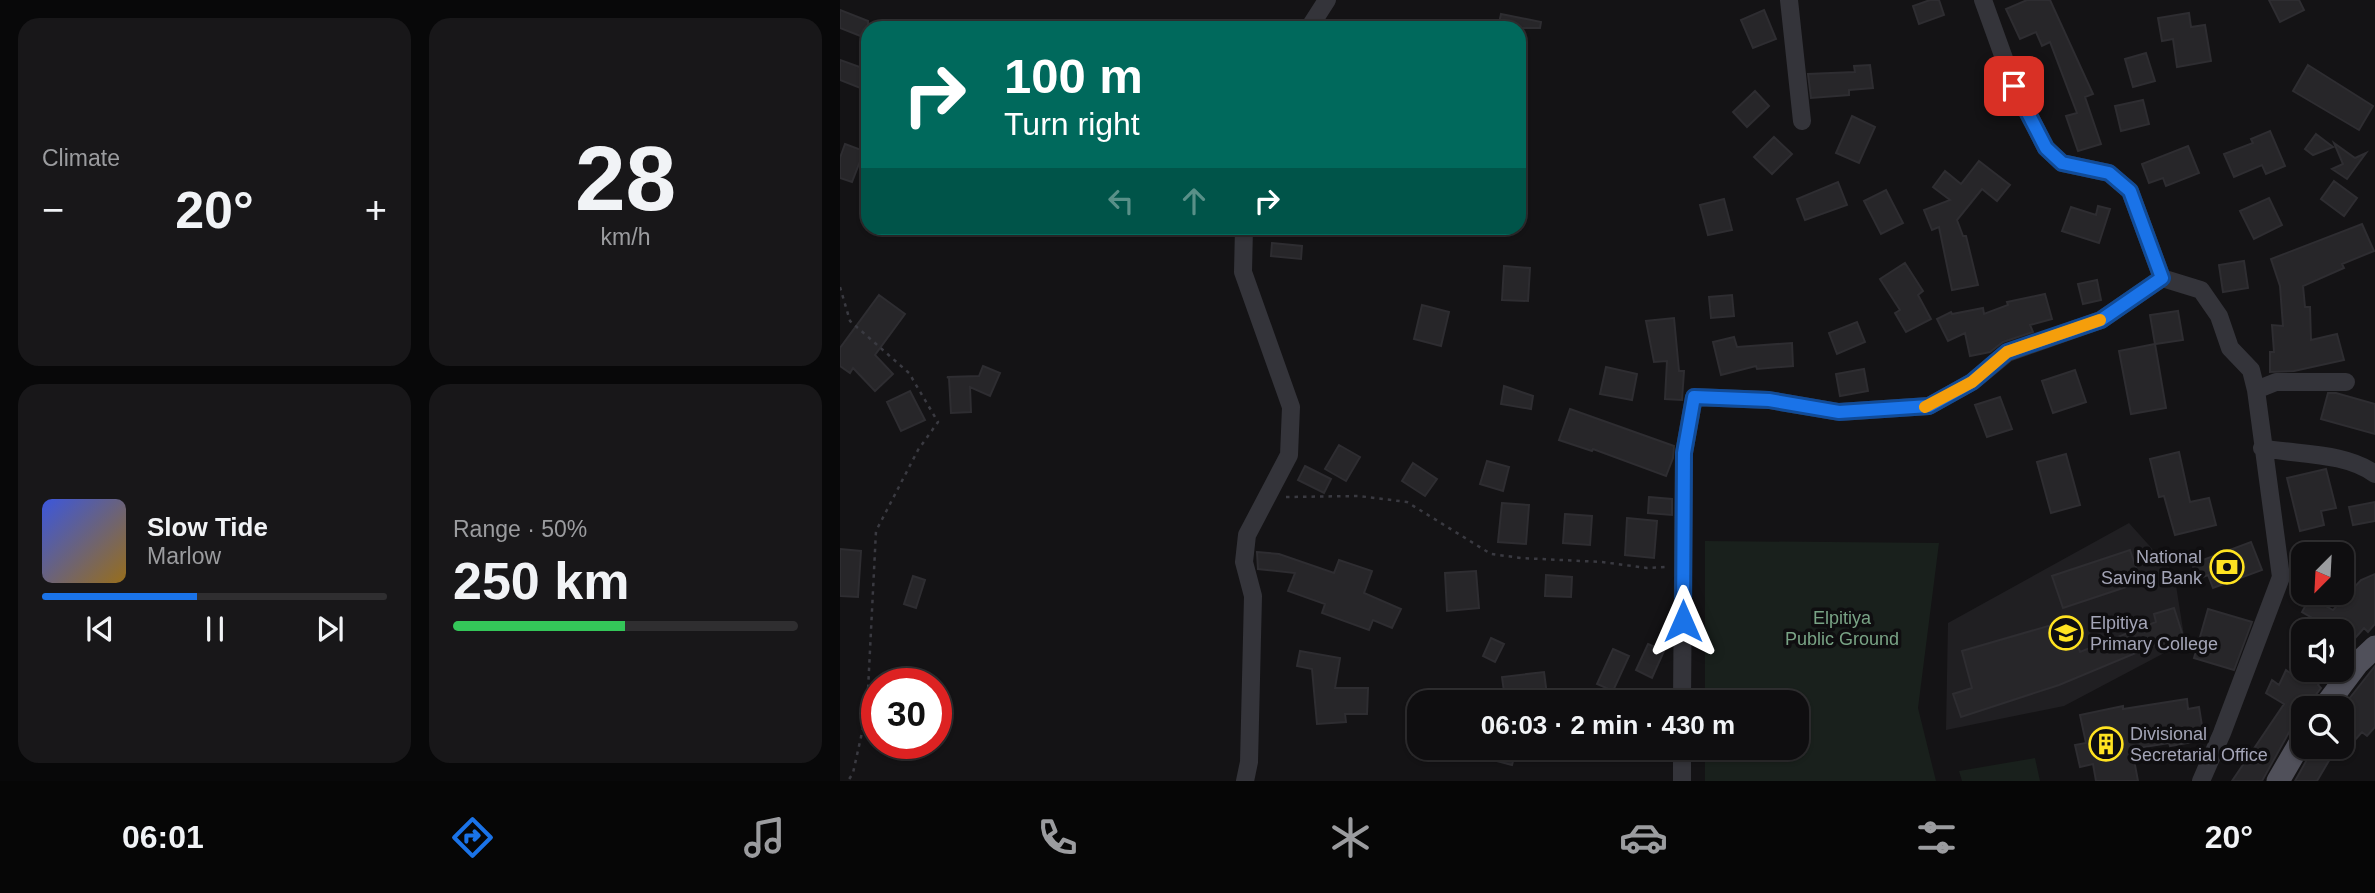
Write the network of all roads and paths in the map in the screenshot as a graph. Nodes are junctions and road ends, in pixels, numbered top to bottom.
1 (1327, 0) edge
2 (1789, 0) edge
3 (1983, 0) edge
4 (1314, 21) edge
5 (1802, 121) dead end
6 (1244, 235) edge
7 (2162, 278) junction
8 (840, 287) edge
9 (2346, 382) dead end
10 (2256, 390) junction
11 (2263, 448) junction
12 (2375, 474) edge
13 (1267, 496) junction
14 (1684, 567) junction
15 (2375, 646) edge
16 (1682, 690) edge
17 (2333, 696) edge
18 (2291, 759) edge
19 (1682, 760) edge
20 (848, 781) edge
21 (1245, 781) edge
22 (1682, 781) edge
23 (2201, 781) edge
24 (2278, 781) edge

1 - 4 street
2 - 5 street
3 - 7 street
6 - 13 street
7 - 10 street
7 - 14 street
8 - 20 path
9 - 10 street
10 - 11 street
11 - 12 street
11 - 23 street
13 - 14 path
13 - 21 street
14 - 16 street
15 - 17 main road
18 - 24 main road
19 - 22 street

